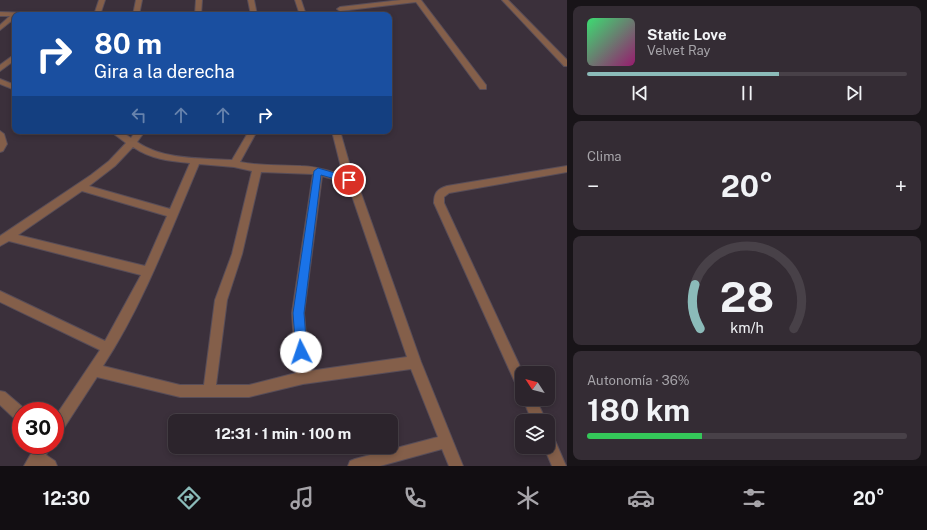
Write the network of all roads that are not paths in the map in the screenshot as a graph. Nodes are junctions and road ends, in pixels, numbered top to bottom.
1 (102, 0) edge
2 (139, 0) edge
3 (199, 0) edge
4 (251, 0) edge
5 (298, 0) edge
6 (417, 0) edge
7 (505, 0) edge
8 (340, 8) dead end
9 (98, 12) edge
10 (137, 12) edge
11 (198, 12) edge
12 (253, 12) edge
13 (302, 12) edge
14 (0, 14) edge
15 (12, 15) edge
16 (12, 18) edge
17 (0, 28) edge
18 (12, 59) edge
19 (567, 64) edge
20 (0, 69) edge
21 (0, 81) edge
22 (12, 87) edge
23 (483, 87) dead end
24 (0, 134) edge
25 (118, 134) edge
26 (139, 134) edge
27 (251, 134) edge
28 (337, 134) edge
29 (132, 144) junction
30 (0, 148) edge
31 (196, 160) junction
32 (234, 164) junction
33 (257, 169) junction
34 (567, 169) edge
35 (318, 171) junction
36 (349, 180) junction
37 (80, 187) junction
38 (174, 214) junction
39 (4, 239) edge
40 (148, 272) junction
41 (0, 296) edge
42 (108, 348) junction
43 (415, 362) junction
44 (95, 370) junction
45 (515, 370) edge
46 (303, 378) junction
47 (209, 391) junction
48 (0, 397) edge
49 (12, 407) edge
50 (64, 416) edge
51 (446, 441) junction
52 (554, 454) edge
53 (34, 462) edge
54 (50, 466) edge
55 (355, 466) edge
56 (456, 466) edge
57 (559, 466) edge

1 - 9 street
2 - 10 street
3 - 11 street
4 - 12 street
5 - 13 street
6 - 8 street
6 - 23 street
7 - 19 street
14 - 15 street
16 - 17 street
18 - 20 street
21 - 22 street
24 - 30 street
25 - 29 street
26 - 29 street
27 - 32 street
28 - 36 street
29 - 31 street
29 - 37 street
31 - 32 street
31 - 38 street
32 - 33 street
33 - 35 street
33 - 47 street
34 - 45 street
35 - 36 street
35 - 46 street
36 - 43 street
37 - 38 street
37 - 39 street
38 - 40 street
39 - 40 street
40 - 42 street
41 - 42 street
42 - 44 street
43 - 46 street
43 - 51 street
44 - 47 street
44 - 50 street
46 - 47 street
48 - 49 street
51 - 55 street
51 - 56 street
52 - 57 street
53 - 54 street

